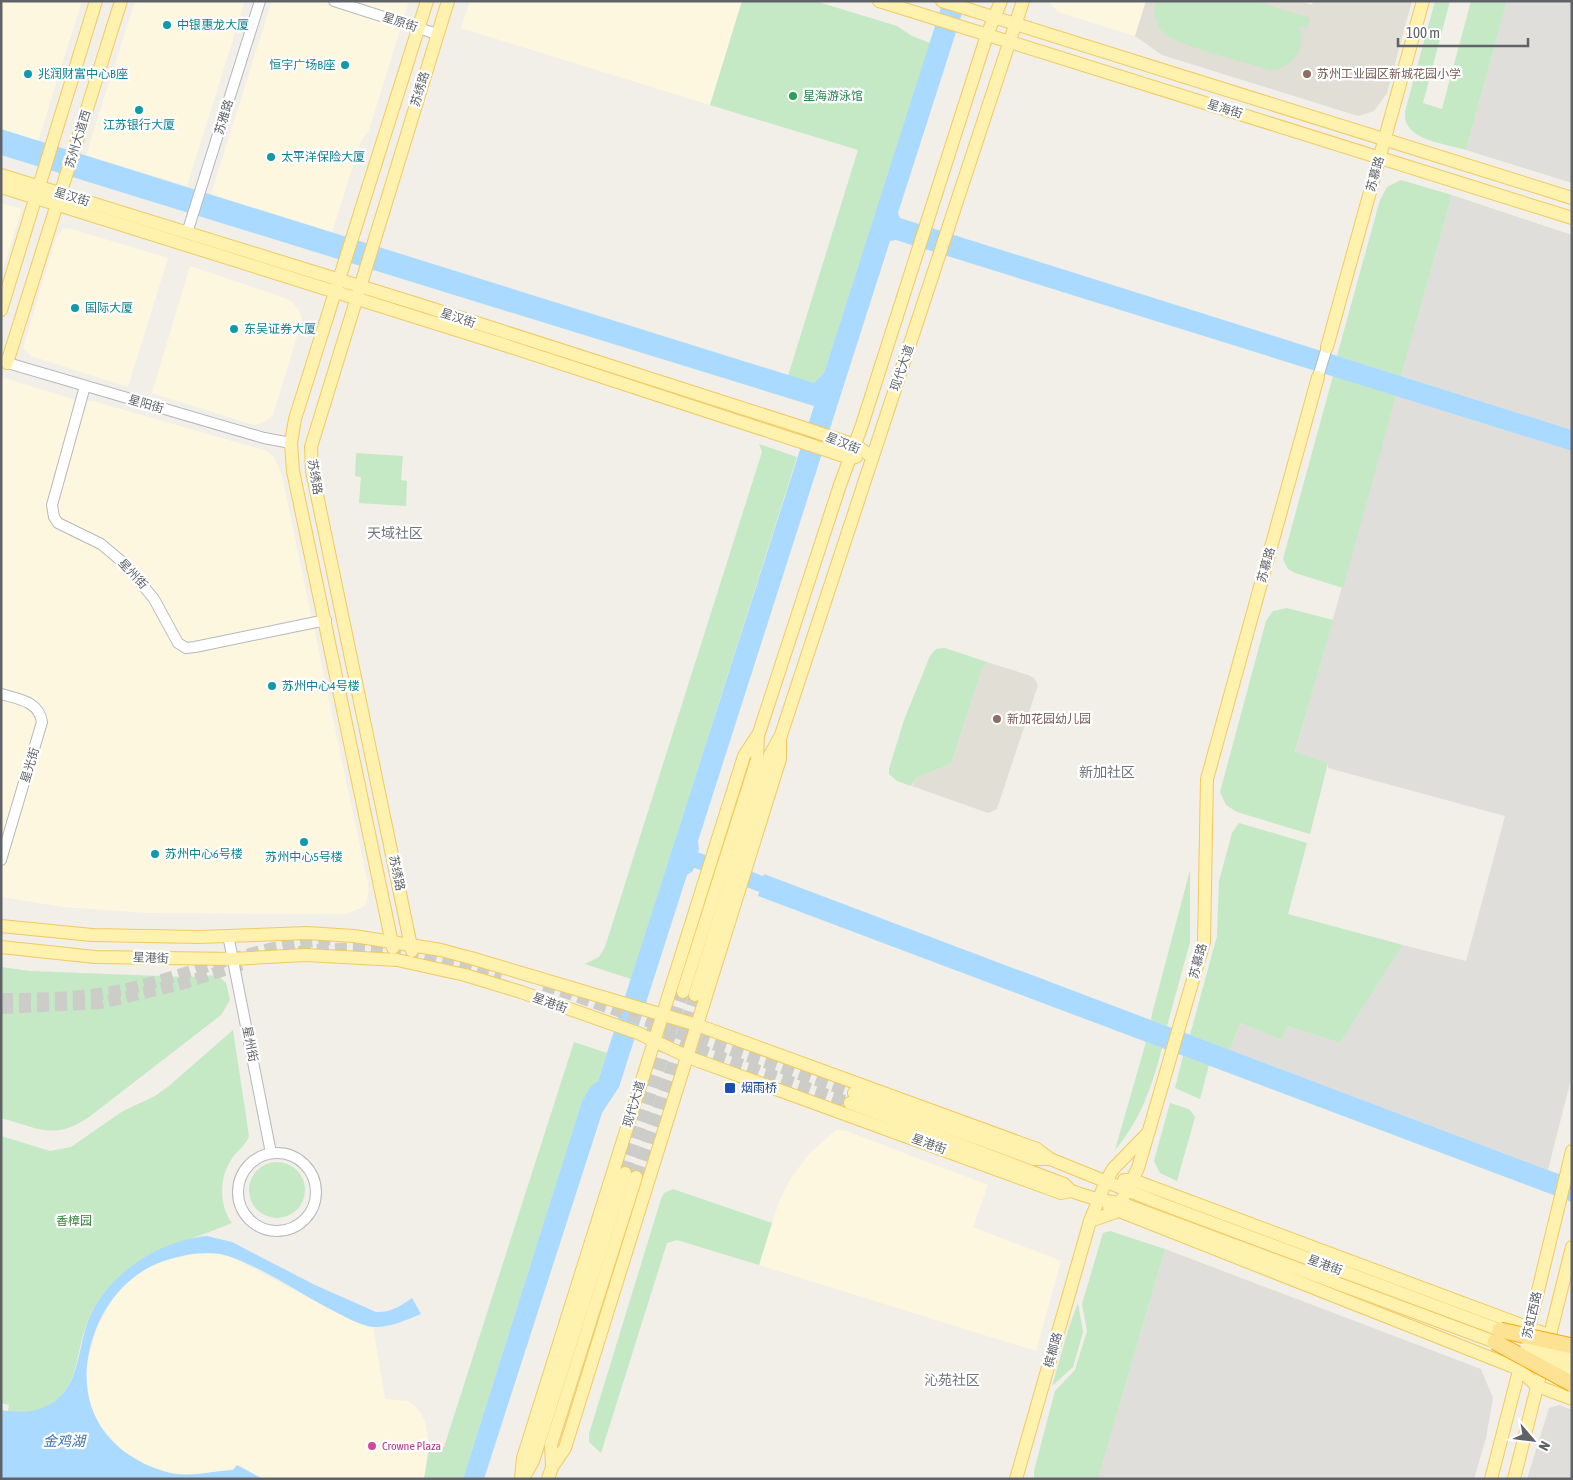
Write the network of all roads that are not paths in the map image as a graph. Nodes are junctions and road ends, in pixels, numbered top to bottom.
1 (96, 1) edge
2 (121, 1) edge
3 (260, 1) edge
4 (334, 1) edge
5 (427, 1) edge
6 (448, 1) edge
7 (879, 1) edge
8 (942, 1) edge
9 (1001, 1) edge
10 (1023, 1) edge
11 (1423, 1) edge
12 (996, 18) junction
13 (1015, 24) junction
14 (418, 28) junction
15 (437, 34) junction
16 (987, 35) junction
17 (1010, 42) junction
18 (1384, 139) junction
19 (1379, 158) junction
20 (1, 175) edge
21 (1, 187) edge
22 (38, 187) junction
23 (61, 193) junction
24 (1572, 198) edge
25 (1572, 218) edge
26 (187, 233) junction
27 (338, 286) junction
28 (359, 287) junction
29 (1, 310) edge
30 (1326, 347) joint
31 (4, 362) edge
32 (1318, 377) joint
33 (86, 386) junction
34 (290, 444) junction
35 (855, 445) junction
36 (871, 456) junction
37 (850, 458) junction
38 (326, 620) junction
39 (1, 694) edge
40 (758, 733) junction
41 (780, 735) junction
42 (1, 860) edge
43 (1, 926) edge
44 (228, 935) junction
45 (392, 941) junction
46 (412, 944) junction
47 (1, 948) edge
48 (233, 959) junction
49 (397, 960) junction
50 (413, 963) junction
51 (662, 1014) junction
52 (697, 1025) junction
53 (653, 1040) junction
54 (688, 1057) junction
55 (1148, 1133) junction
56 (1572, 1151) edge
57 (271, 1153) junction
58 (1050, 1160) junction
59 (1106, 1181) junction
60 (1130, 1185) junction
61 (1071, 1191) junction
62 (1099, 1200) junction
63 (1119, 1207) junction
64 (1090, 1221) junction
65 (1572, 1247) edge
66 (1528, 1328) junction
67 (1498, 1336) junction
68 (1551, 1336) junction
69 (1572, 1346) edge
70 (1572, 1359) edge
71 (1519, 1369) junction
72 (1572, 1369) edge
73 (1572, 1384) edge
74 (1537, 1386) junction
75 (1572, 1399) edge
76 (550, 1473) edge
77 (522, 1479) edge
78 (1016, 1479) edge
79 (1491, 1479) edge
80 (1514, 1479) edge

1 - 22 main road, 苏州大道西
2 - 23 main road, 苏州大道西
3 - 26 street, 苏雅路
4 - 14 street, 星原街
5 - 14 main road, 苏绣路
6 - 15 main road, 苏绣路
7 - 16 main road, 星海街
8 - 12 main road, 星海街
9 - 12 main road, 现代大道
10 - 13 main road, 现代大道
11 - 18 main road, 苏慕路
12 - 13 main road, 星海街
12 - 16 main road, 现代大道
13 - 17 main road, 现代大道
13 - 18 main road, 星海街
14 - 15 street, 星原街
14 - 27 main road, 苏绣路
15 - 28 main road, 苏绣路
16 - 17 main road, 星海街
16 - 35 main road, 现代大道
17 - 19 main road, 星海街
17 - 36 main road, 现代大道
18 - 19 main road, 苏慕路
18 - 24 main road, 星海街
19 - 25 main road, 星海街
19 - 30 main road, 苏慕路
20 - 22 main road, 星汉街
21 - 22 main road, 星汉街
22 - 23 main road, 星汉街
22 - 29 main road, 苏州大道西
23 - 26 main road, 星汉街
23 - 27 main road, 星汉街
23 - 31 main road, 苏州大道西
26 - 27 main road, 星汉街
27 - 28 main road, 星汉街
27 - 34 main road, 苏绣路
28 - 35 main road, 星汉街
28 - 37 main road, 星汉街
28 - 46 main road, 苏绣路
30 - 32 street, 苏慕路
31 - 33 street, 星阳街
32 - 55 main road, 苏慕路
33 - 34 street, 星阳街
33 - 38 street, 星州街
34 - 38 main road, 苏绣路
35 - 36 main road, 星汉街
35 - 37 main road, 现代大道
36 - 37 main road, 星汉街
36 - 41 main road, 现代大道
37 - 40 main road, 现代大道
38 - 45 main road, 苏绣路
39 - 42 street, 星光街
40 - 41 main road, 现代大道
40 - 51 main road, 现代大道
41 - 52 main road, 现代大道
43 - 44 main road, 星港街
44 - 45 main road, 星港街
44 - 48 street, 星州街
45 - 46 main road, 星港街
45 - 49 main road, 苏绣路
46 - 50 main road, 苏绣路
46 - 51 main road, 星港街
47 - 48 main road, 星港街
48 - 49 main road, 星港街
48 - 57 street, 星州街
49 - 50 main road, 星港街
50 - 53 main road, 星港街
51 - 52 main road, 星港街
51 - 53 main road, 现代大道
52 - 54 main road, 现代大道
52 - 58 main road, 星港街
53 - 54 main road, 星港街
53 - 77 main road, 现代大道
54 - 61 main road, 星港街
54 - 76 main road, 现代大道
55 - 59 main road, 苏慕路
55 - 60 main road, 苏慕路
56 - 66 main road, 苏虹西路
57 - 57 street
58 - 59 main road, 星港街
58 - 61 main road, 星港街
59 - 60 main road
59 - 62 main road, 苏慕路
60 - 63 main road, 苏慕路
60 - 66 main road
60 - 67 main road, 星港街
61 - 62 main road, 星港街
62 - 63 main road, 星港街
62 - 64 main road, 苏慕路
63 - 64 main road
63 - 67 main road, 星港街
63 - 71 main road
64 - 78 main road, 槟榔路
65 - 68 main road, 苏虹西路
66 - 68 main road
66 - 71 main road, 苏虹西路
67 - 69 highway, bridge
67 - 70 main road, 星港街, bridge
67 - 72 main road, 星港街, bridge
67 - 73 highway, bridge
68 - 74 main road, 苏虹西路
71 - 74 main road
71 - 79 main road, 苏虹西路
74 - 75 main road
74 - 80 main road, 苏虹西路
76 - 77 main road, 现代大道

